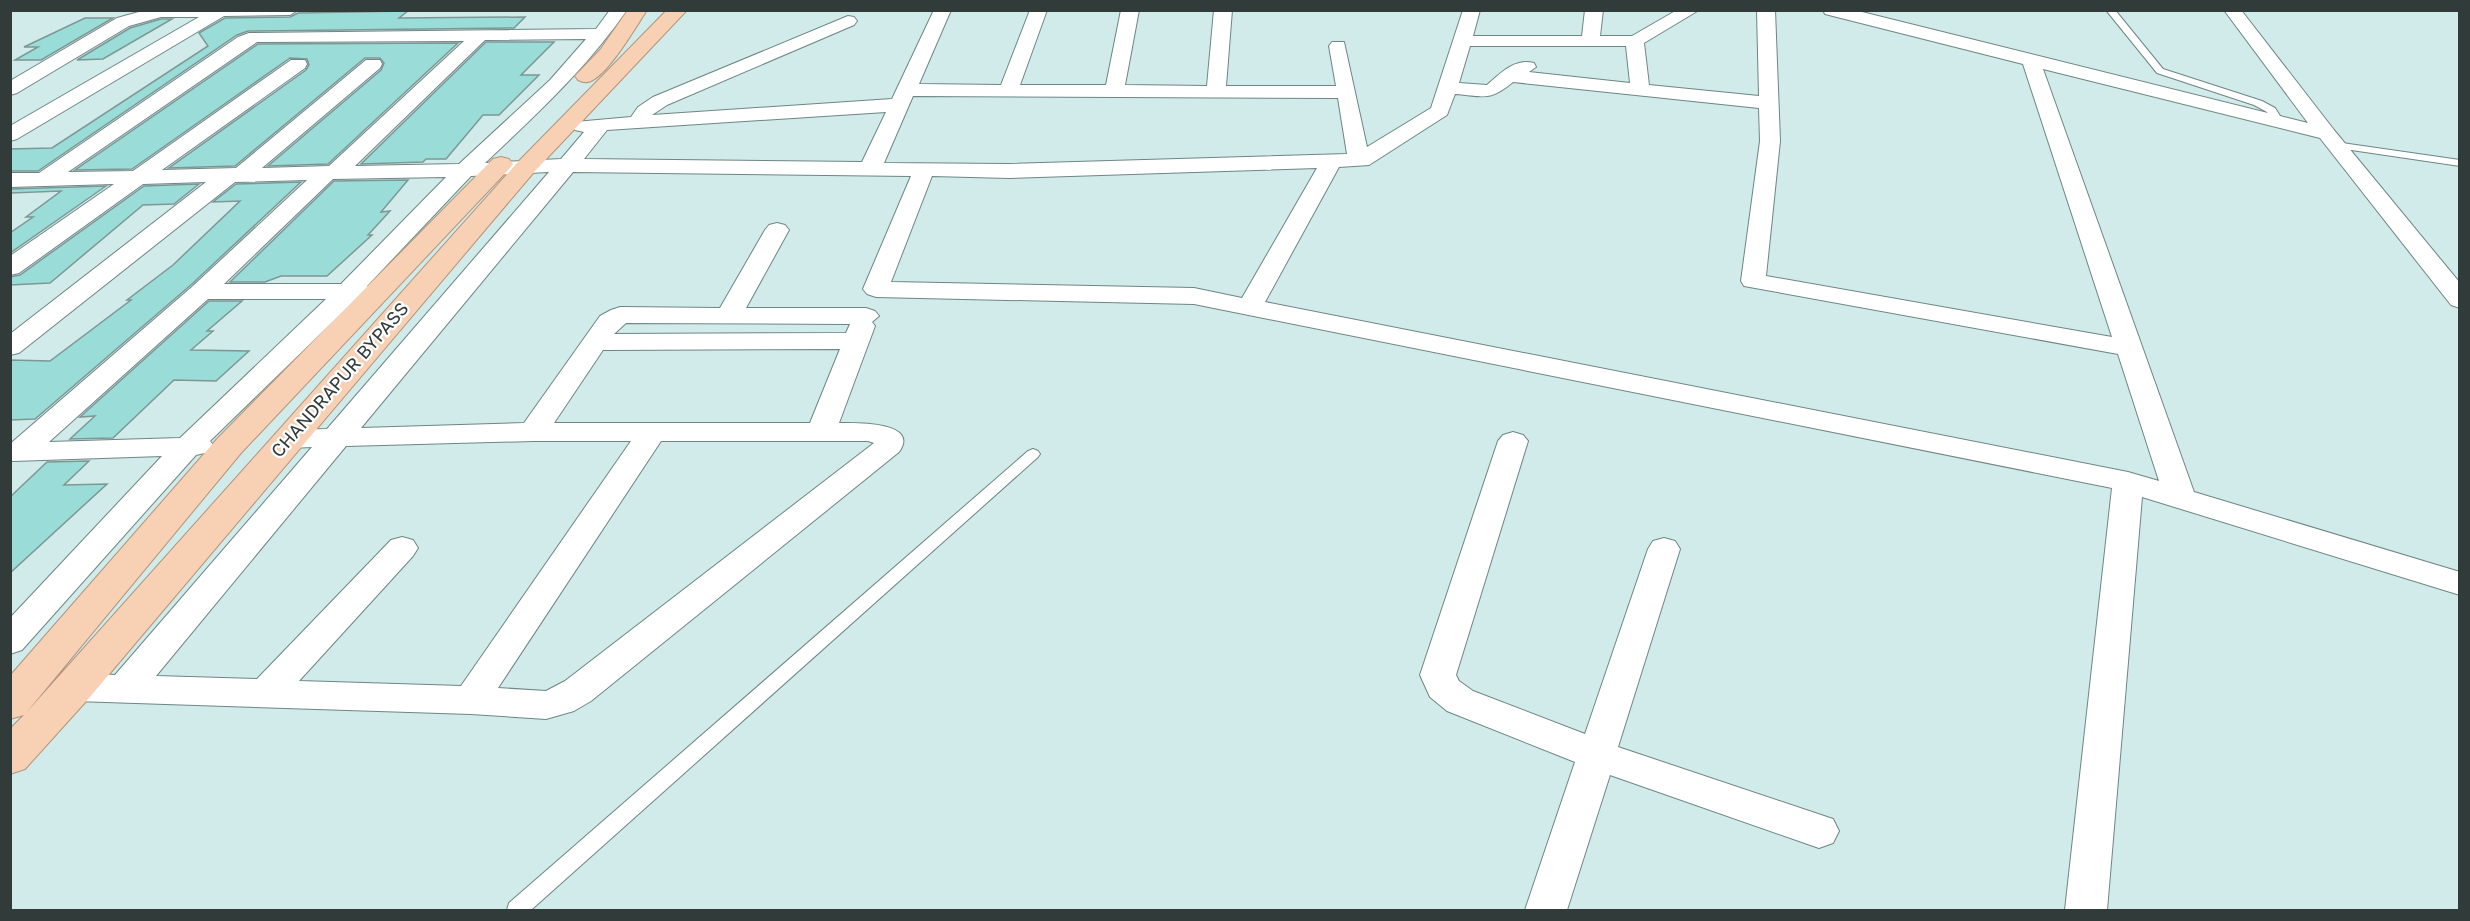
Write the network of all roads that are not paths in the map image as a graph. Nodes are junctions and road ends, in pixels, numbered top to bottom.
1 (290, 10) edge
2 (619, 10) edge
3 (638, 10) edge
4 (678, 10) edge
5 (943, 10) edge
6 (1039, 10) edge
7 (1130, 10) edge
8 (1223, 10) edge
9 (1472, 10) edge
10 (1594, 10) edge
11 (1691, 10) edge
12 (1766, 10) edge
13 (1831, 10) edge
14 (2110, 10) edge
15 (2232, 10) edge
16 (221, 11) edge
17 (848, 21) dead end
18 (480, 35) junction
19 (1591, 40) junction
20 (1462, 41) junction
21 (1635, 41) junction
22 (604, 44) junction
23 (1338, 46) dead end
24 (1554, 59) dead end
25 (2031, 60) junction
26 (298, 64) dead end
27 (373, 64) dead end
28 (1508, 76) junction
29 (1448, 88) junction
30 (10, 89) edge
31 (1008, 91) junction
32 (1114, 91) junction
33 (1216, 91) junction
34 (1640, 91) junction
35 (1346, 92) junction
36 (903, 98) junction
37 (1769, 103) junction
38 (638, 122) junction
39 (2279, 122) junction
40 (602, 124) junction
41 (565, 127) junction
42 (10, 135) edge
43 (2331, 139) junction
44 (1359, 160) junction
45 (1332, 161) junction
46 (2460, 163) edge
47 (569, 165) junction
48 (511, 168) junction
49 (870, 169) junction
50 (465, 170) junction
51 (924, 170) junction
52 (237, 173) junction
53 (331, 173) junction
54 (137, 176) junction
55 (40, 179) junction
56 (10, 180) edge
57 (10, 196) edge
58 (777, 230) dead end
59 (10, 268) edge
60 (876, 289) junction
61 (202, 291) junction
62 (362, 292) junction
63 (2460, 300) edge
64 (1250, 307) junction
65 (729, 315) junction
66 (861, 329) junction
67 (595, 342) junction
68 (10, 347) edge
69 (2129, 348) junction
70 (533, 432) junction
71 (652, 432) junction
72 (821, 432) junction
73 (339, 437) junction
74 (289, 439) junction
75 (1513, 441) dead end
76 (229, 446) junction
77 (187, 447) junction
78 (15, 452) edge
79 (1033, 454) dead end
80 (2128, 482) junction
81 (2180, 497) junction
82 (402, 548) dead end
83 (1664, 549) dead end
84 (2460, 584) edge
85 (10, 641) edge
86 (75, 687) junction
87 (124, 689) junction
88 (266, 693) junction
89 (471, 700) junction
90 (10, 704) edge
91 (1598, 755) junction
92 (10, 757) edge
93 (1819, 831) dead end
94 (517, 910) edge
95 (1546, 910) edge
96 (2086, 910) edge

1 - 16 street
2 - 22 street
3 - 22 highway, CHANDRAPUR BYPASS
4 - 41 highway, CHANDRAPUR BYPASS
5 - 36 street
6 - 31 street
7 - 32 street
8 - 33 street
9 - 20 street
10 - 19 street
11 - 21 street
12 - 37 street
13 - 25 street
14 - 39 lane
15 - 43 street
16 - 30 street
16 - 42 street
17 - 38 street
18 - 22 street
18 - 53 street
18 - 55 street
19 - 20 street
19 - 21 street
20 - 29 street
21 - 34 street
22 - 48 highway, CHANDRAPUR BYPASS
22 - 50 street
23 - 35 street
24 - 28 street
25 - 39 street
25 - 69 street
26 - 54 street
27 - 52 street
28 - 29 street
28 - 34 street
29 - 44 street
31 - 32 street
31 - 36 street
32 - 33 street
33 - 35 street
34 - 37 street
35 - 44 street
36 - 38 street
36 - 49 street
37 - 69 street
38 - 40 street
39 - 43 street
40 - 41 street
40 - 47 street
41 - 48 highway, CHANDRAPUR BYPASS
43 - 46 lane
43 - 63 street
44 - 45 street
45 - 51 street
45 - 64 street
47 - 48 street
47 - 49 street
47 - 73 street
48 - 50 street
48 - 62 highway, CHANDRAPUR BYPASS
48 - 74 highway, CHANDRAPUR BYPASS
49 - 51 street
50 - 53 street
50 - 62 street
51 - 60 street
52 - 53 street
52 - 54 street
52 - 68 street
53 - 61 street
54 - 55 street
54 - 59 street
55 - 56 street
55 - 57 street
58 - 65 street
60 - 64 street
60 - 66 street
61 - 62 street
61 - 78 street
62 - 76 highway, CHANDRAPUR BYPASS
62 - 77 street
64 - 80 street
65 - 66 street
65 - 67 street
66 - 67 street
66 - 72 street
67 - 70 street
69 - 81 street
70 - 71 street
70 - 73 street
71 - 72 street
71 - 89 street
72 - 89 street
73 - 74 street
73 - 87 street
74 - 86 highway, CHANDRAPUR BYPASS
75 - 91 street
76 - 77 street
76 - 90 highway, CHANDRAPUR BYPASS
77 - 78 street
77 - 85 street
79 - 94 lane
80 - 81 street
80 - 96 street
81 - 84 street
82 - 88 street
83 - 91 street
86 - 87 street
86 - 92 highway, CHANDRAPUR BYPASS
87 - 88 street
88 - 89 street
91 - 93 street
91 - 95 street

